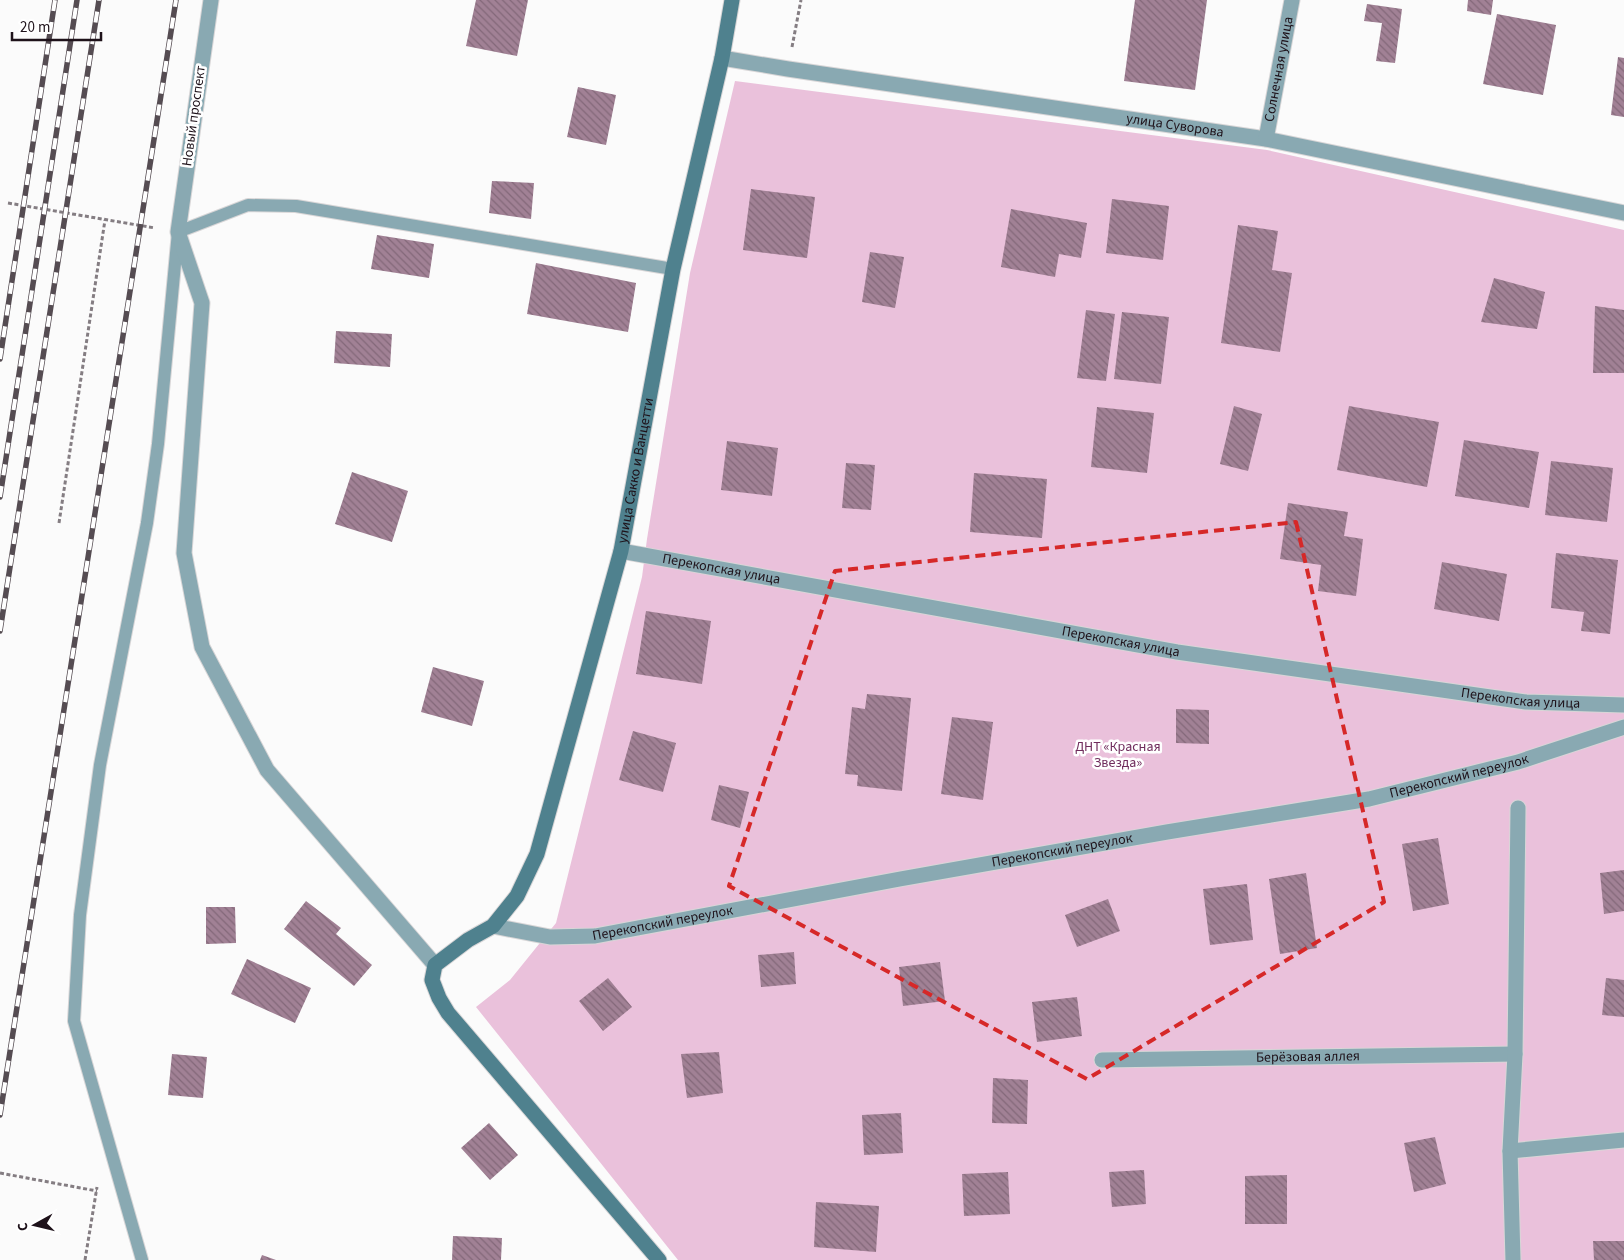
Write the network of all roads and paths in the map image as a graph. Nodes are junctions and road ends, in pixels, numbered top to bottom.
1 (211, 0) edge
2 (732, 0) edge
3 (801, 0) edge
4 (1292, 0) edge
5 (722, 58) junction
6 (788, 69) junction
7 (1266, 139) junction
8 (8, 203) dead end
9 (1624, 212) edge
10 (105, 220) junction
11 (178, 232) junction
12 (673, 269) junction
13 (59, 523) dead end
14 (621, 551) junction
15 (1624, 705) edge
16 (1624, 727) edge
17 (1518, 808) dead end
18 (492, 926) junction
19 (435, 965) junction
20 (1516, 1054) junction
21 (1102, 1060) dead end
22 (1624, 1140) edge
23 (1510, 1152) junction
24 (0, 1173) edge
25 (85, 1260) edge
26 (142, 1260) edge
27 (659, 1260) edge
28 (1513, 1260) edge

1 - 11 street, Новый проспект
2 - 5 main road, улица Сакко и Ванцетти
3 - 6 path
4 - 7 street, Солнечная улица
5 - 6 street, улица Суворова
5 - 12 main road, улица Сакко и Ванцетти
6 - 7 street, улица Суворова
7 - 9 street, улица Суворова
8 - 10 path
10 - 11 path
10 - 13 path
11 - 12 lane
11 - 19 street
11 - 26 lane
12 - 14 main road, улица Сакко и Ванцетти
14 - 15 street, Перекопская улица
14 - 18 main road, улица Сакко и Ванцетти
16 - 18 street, Перекопский переулок
17 - 20 street
18 - 19 main road, улица Сакко и Ванцетти
19 - 27 main road
20 - 21 street, Берёзовая аллея
20 - 23 street
22 - 23 street
23 - 28 street
24 - 25 path

